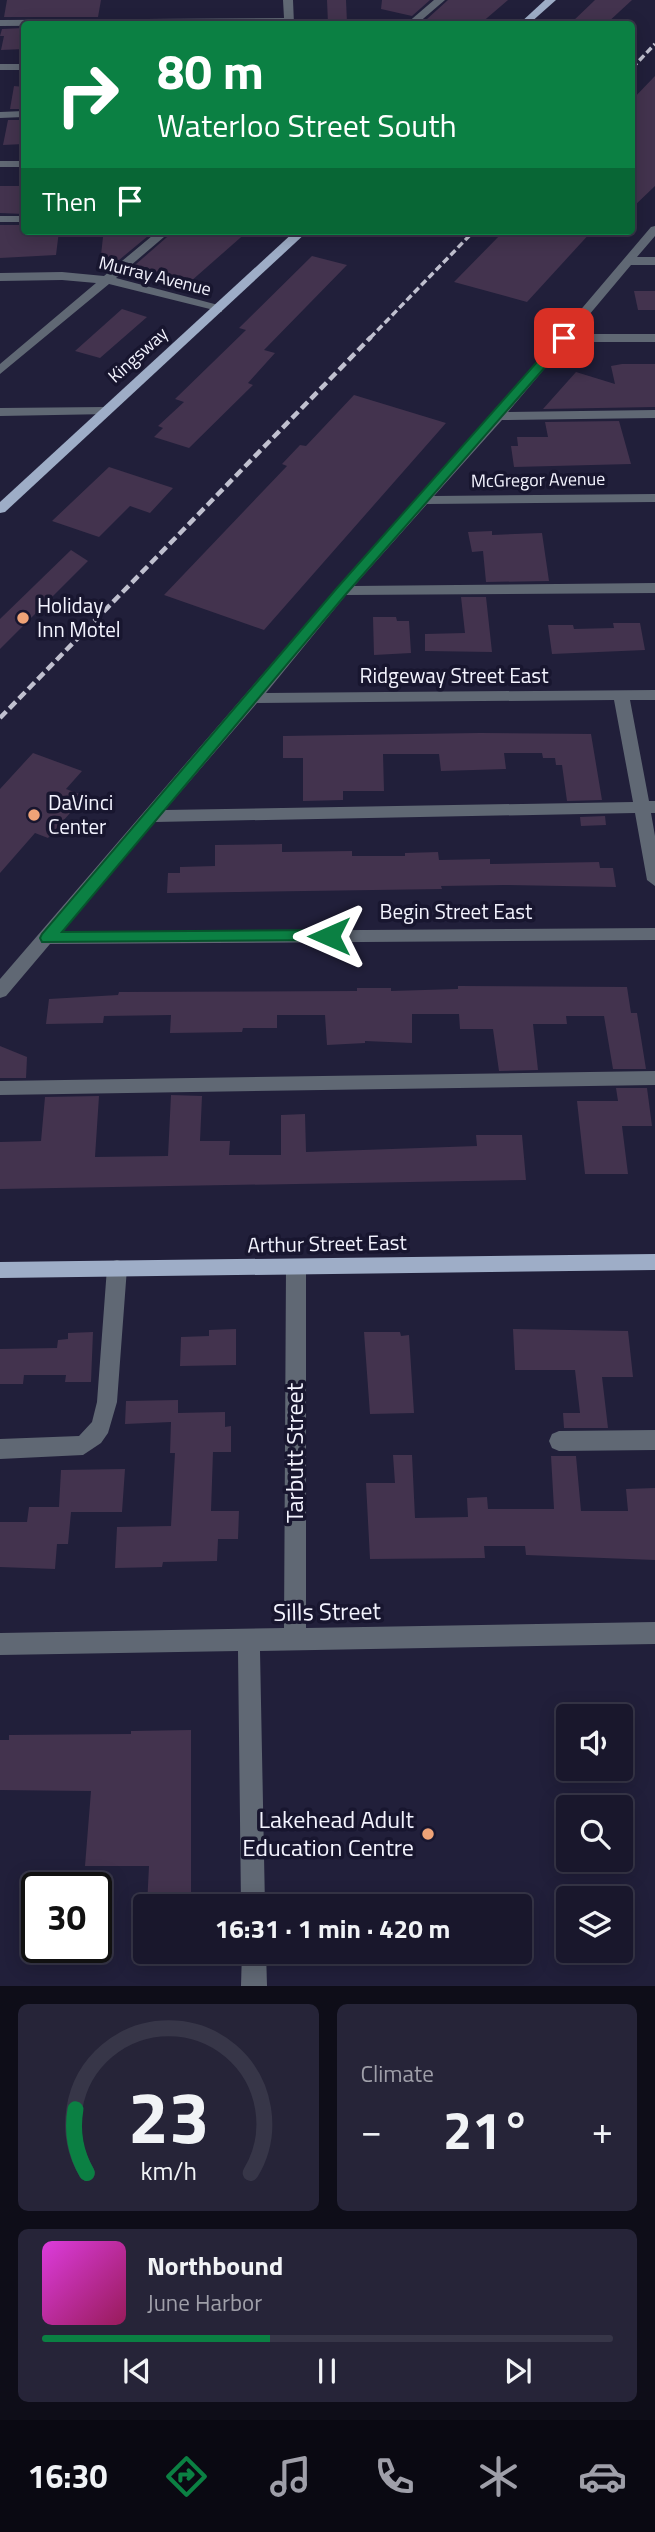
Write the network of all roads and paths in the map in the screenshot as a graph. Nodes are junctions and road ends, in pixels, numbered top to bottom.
1 (288, 0) edge
2 (440, 0) edge
3 (551, 0) edge
4 (289, 21) edge
5 (415, 21) edge
6 (527, 21) edge
7 (0, 23) edge
8 (21, 23) edge
9 (0, 67) edge
10 (21, 67) edge
11 (21, 114) edge
12 (0, 115) edge
13 (0, 164) edge
14 (21, 164) edge
15 (0, 219) edge
16 (21, 219) edge
17 (655, 229) edge
18 (160, 235) edge
19 (298, 235) edge
20 (628, 261) junction
21 (655, 261) edge
22 (0, 277) edge
23 (108, 280) junction
24 (218, 309) junction
25 (564, 338) junction
26 (655, 338) edge
27 (0, 370) edge
28 (105, 411) junction
29 (0, 412) edge
30 (655, 414) edge
31 (498, 416) junction
32 (655, 498) edge
33 (422, 500) junction
34 (0, 509) edge
35 (655, 588) edge
36 (342, 591) junction
37 (621, 695) junction
38 (655, 695) edge
39 (253, 698) junction
40 (648, 807) edge
41 (150, 816) junction
42 (655, 880) edge
43 (655, 934) edge
44 (48, 938) junction
45 (0, 991) edge
46 (655, 1078) edge
47 (0, 1088) edge
48 (655, 1262) edge
49 (296, 1267) junction
50 (117, 1268) junction
51 (0, 1270) edge
52 (655, 1440) edge
53 (559, 1441) dead end
54 (0, 1449) edge
55 (655, 1633) edge
56 (295, 1639) junction
57 (249, 1640) junction
58 (0, 1644) edge
59 (253, 1894) edge
60 (254, 1964) edge
61 (254, 1986) edge

1 - 4 street
2 - 5 street
3 - 6 main road
7 - 8 street
9 - 10 street
11 - 12 street
13 - 14 street
15 - 16 street
17 - 20 street
18 - 23 street
19 - 24 main road, Kingsway
20 - 21 street
20 - 25 street
22 - 23 street, Murray Avenue
23 - 24 street, Murray Avenue
23 - 27 street
24 - 28 main road, Kingsway
25 - 26 street
25 - 31 street
28 - 29 street
28 - 34 main road, Kingsway
30 - 31 street
31 - 33 street
32 - 33 street, McGregor Avenue
33 - 36 street
35 - 36 street
36 - 39 street
37 - 38 street, Ridgeway Street East
37 - 39 street, Ridgeway Street East
37 - 40 street
39 - 41 street
40 - 41 street
40 - 42 street
41 - 44 street
43 - 44 street, Begin Street East
44 - 45 street
46 - 47 street
48 - 49 main road, Arthur Street East
49 - 50 main road, Arthur Street East
49 - 56 street, Tarbutt Street
50 - 51 main road, Arthur Street East
50 - 54 street
52 - 53 street
55 - 56 street, Sills Street
56 - 57 street, Sills Street
57 - 58 street, Sills Street
57 - 59 street
60 - 61 street

